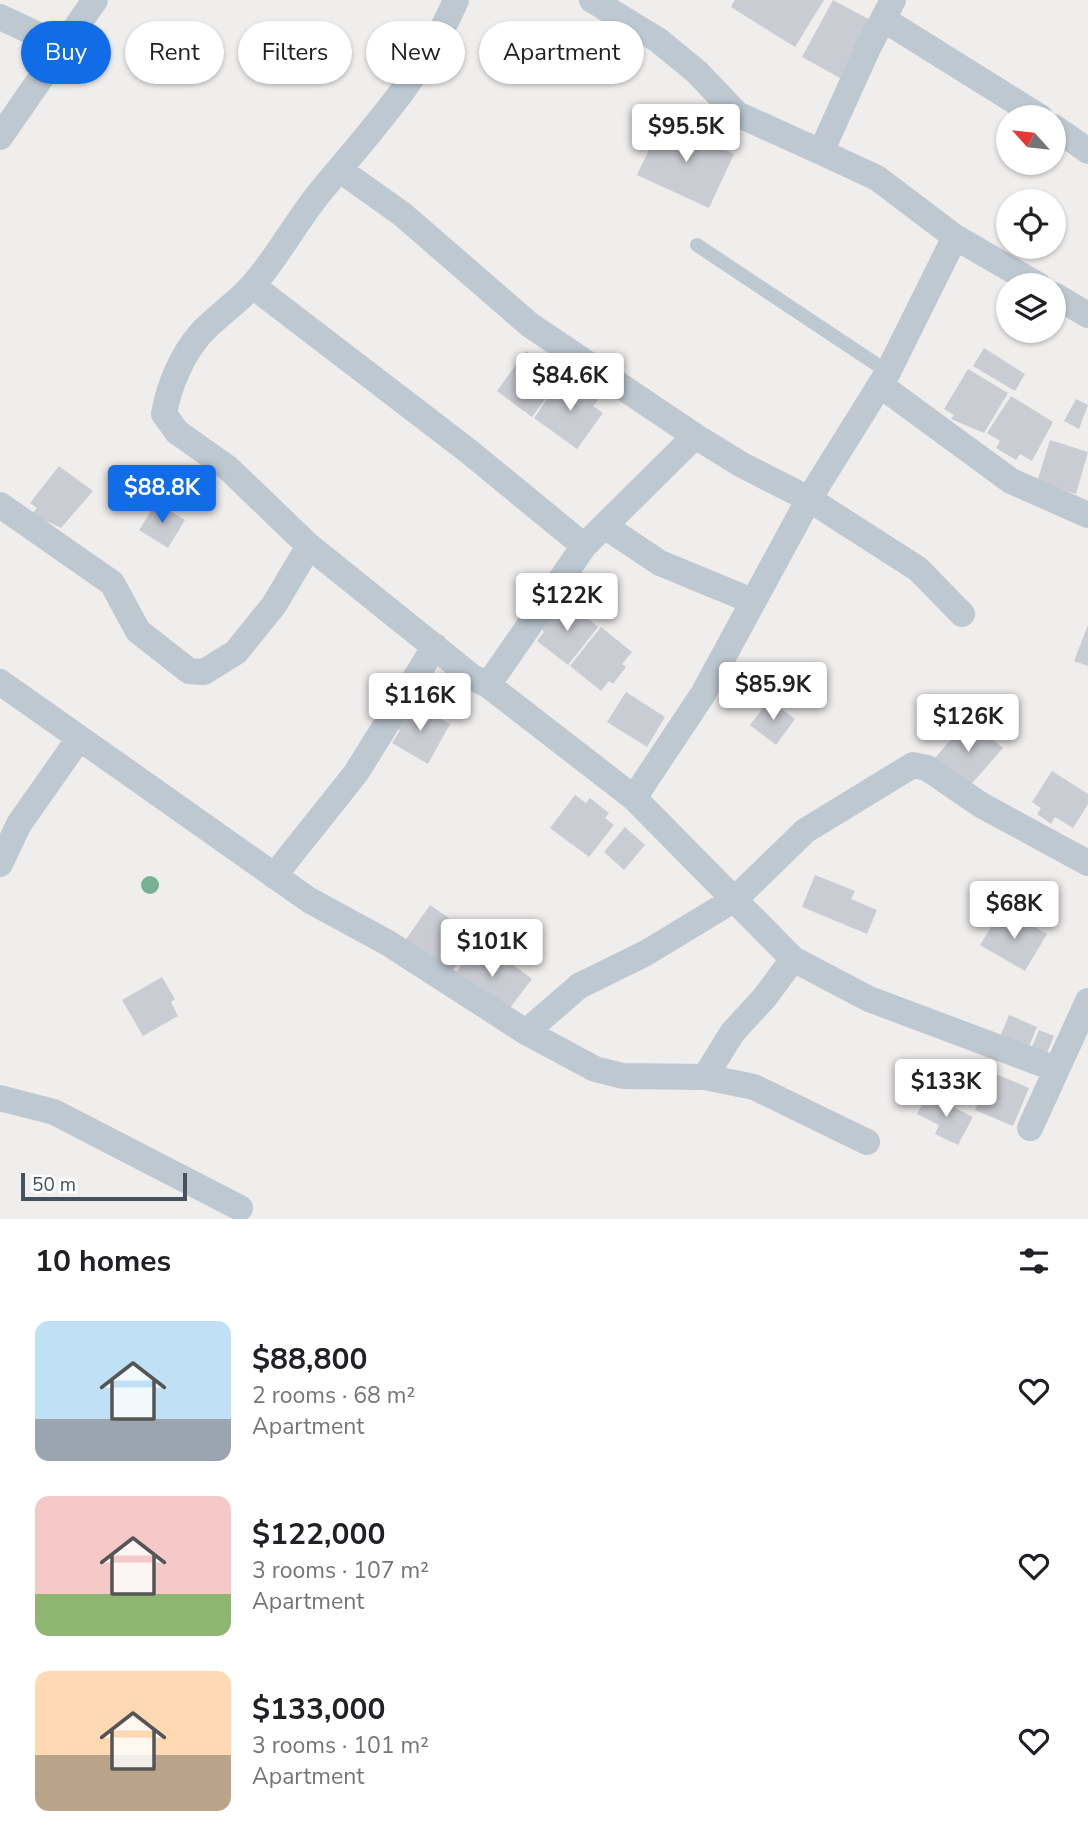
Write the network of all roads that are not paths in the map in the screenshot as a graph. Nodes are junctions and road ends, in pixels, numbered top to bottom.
1 (95, 0) edge
2 (456, 0) edge
3 (592, 0) edge
4 (888, 10) edge
5 (0, 17) edge
6 (80, 21) edge
7 (21, 27) edge
8 (37, 84) edge
9 (1023, 105) edge
10 (1066, 135) edge
11 (0, 138) edge
12 (1088, 151) edge
13 (821, 152) junction
14 (340, 170) junction
15 (955, 237) junction
16 (697, 245) dead end
17 (1017, 273) edge
18 (253, 286) junction
19 (1066, 302) edge
20 (1088, 315) edge
21 (884, 379) junction
22 (695, 436) junction
23 (809, 499) junction
24 (0, 505) edge
25 (1088, 515) edge
26 (606, 527) junction
27 (309, 546) junction
28 (584, 546) junction
29 (752, 601) junction
30 (962, 614) dead end
31 (435, 646) junction
32 (0, 681) edge
33 (488, 685) junction
34 (78, 740) junction
35 (634, 798) junction
36 (1088, 863) edge
37 (0, 864) edge
38 (274, 876) junction
39 (735, 899) junction
40 (793, 959) junction
41 (1088, 1002) edge
42 (526, 1032) junction
43 (1056, 1069) junction
44 (705, 1077) junction
45 (0, 1098) edge
46 (1030, 1128) dead end
47 (867, 1142) dead end
48 (240, 1208) dead end

1 - 6 street
2 - 14 street
3 - 13 street
4 - 9 street
4 - 13 street
5 - 7 street
8 - 11 street
10 - 12 street
13 - 15 street
14 - 18 street
14 - 22 street
15 - 17 street
15 - 21 street
16 - 21 lane
18 - 27 street
18 - 28 street
19 - 20 street
21 - 23 street
21 - 25 street
22 - 23 street
22 - 26 street
23 - 29 street
23 - 30 street
24 - 27 street
26 - 28 street
26 - 29 street
27 - 31 street
28 - 33 street
29 - 35 street
31 - 33 street
31 - 38 street
32 - 34 street
33 - 35 street
34 - 37 street
34 - 38 street
35 - 39 street
36 - 39 street
38 - 42 street
39 - 40 street
39 - 42 street
40 - 43 street
40 - 44 street
41 - 43 street
42 - 44 street
43 - 46 street
44 - 47 street
45 - 48 street

